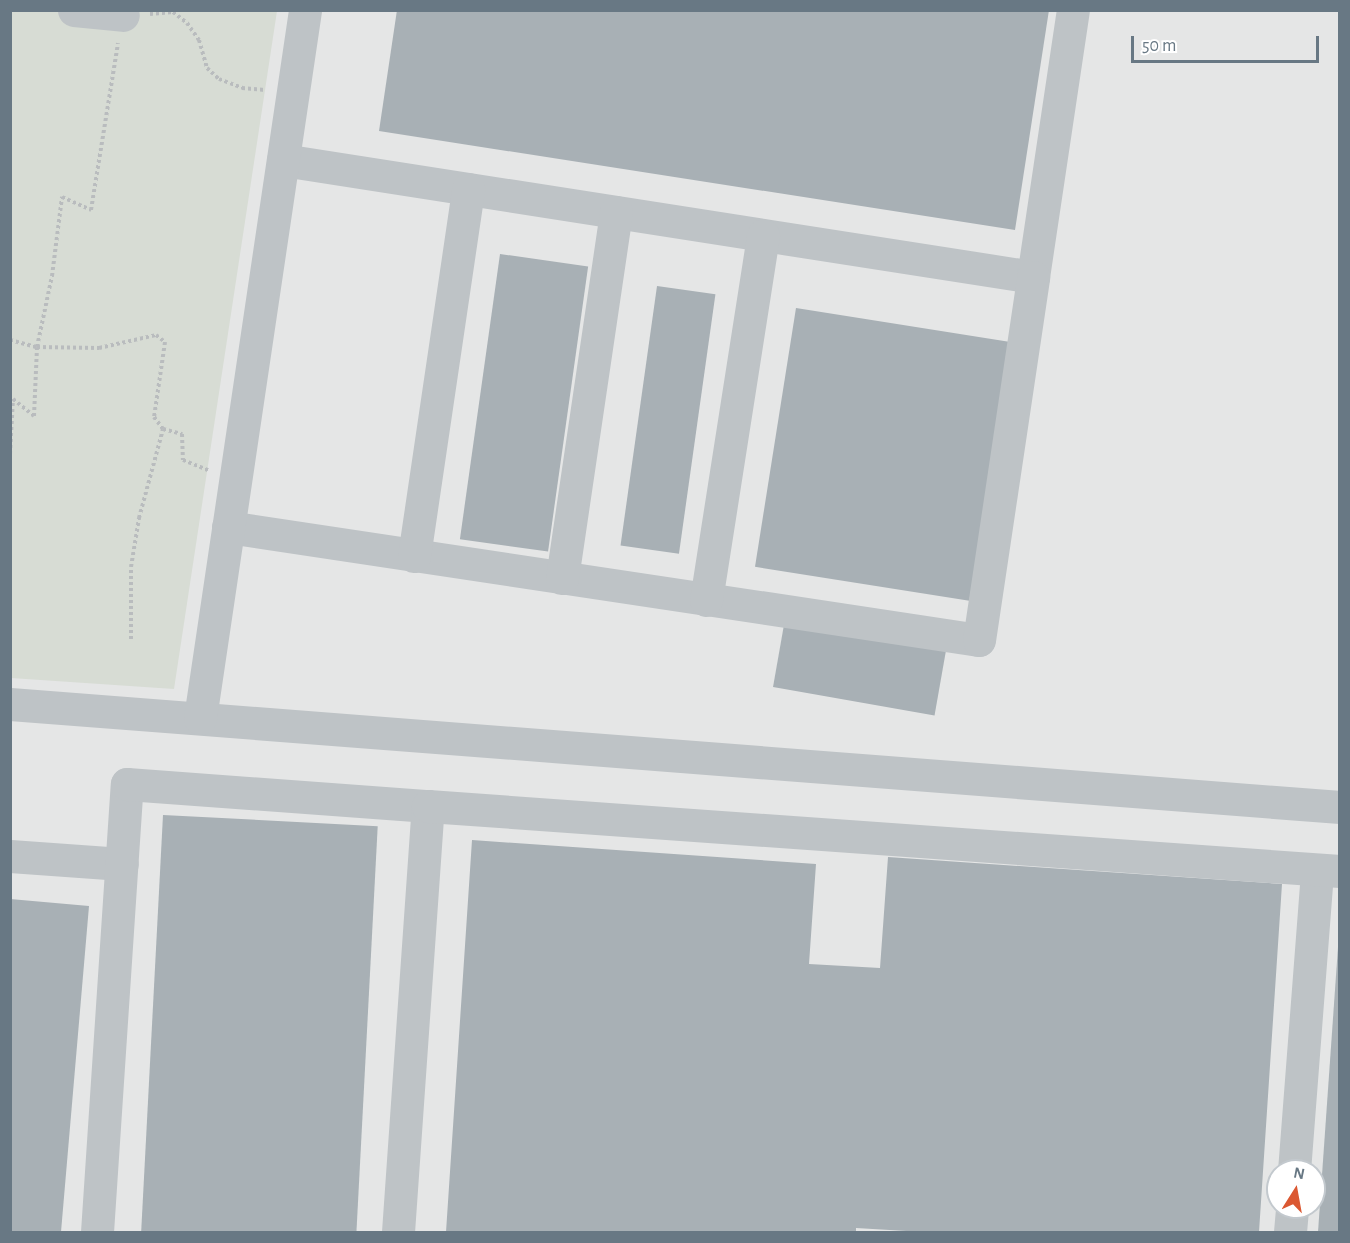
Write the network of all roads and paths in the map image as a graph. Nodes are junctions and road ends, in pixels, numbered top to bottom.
1 (74, 10) edge
2 (304, 10) edge
3 (1073, 10) edge
4 (123, 15) junction
5 (293, 88) junction
6 (283, 160) junction
7 (468, 189) junction
8 (616, 212) junction
9 (764, 235) junction
10 (1033, 277) junction
11 (10, 340) edge
12 (37, 347) junction
13 (163, 429) junction
14 (10, 454) edge
15 (236, 476) junction
16 (228, 527) junction
17 (414, 556) junction
18 (562, 578) junction
19 (706, 600) junction
20 (132, 639) dead end
21 (10, 704) edge
22 (200, 718) junction
23 (428, 806) junction
24 (1340, 807) edge
25 (10, 856) edge
26 (122, 864) junction
27 (1328, 870) edge
28 (1295, 1159) edge
29 (97, 1233) edge
30 (398, 1233) edge

1 - 4 street
2 - 5 street
3 - 10 street
4 - 5 path
4 - 12 path
5 - 6 street
6 - 7 street
6 - 15 street
7 - 8 street
7 - 17 street
8 - 9 street
8 - 18 street
9 - 10 street
9 - 19 street
10 - 19 street
11 - 12 path
12 - 13 path
12 - 14 path
13 - 15 path
13 - 20 path
15 - 16 street
16 - 17 street
16 - 22 street
17 - 18 street
18 - 19 street
21 - 22 street
22 - 24 street
23 - 26 street
23 - 27 street
23 - 30 street
25 - 26 street
26 - 29 street
27 - 28 street

